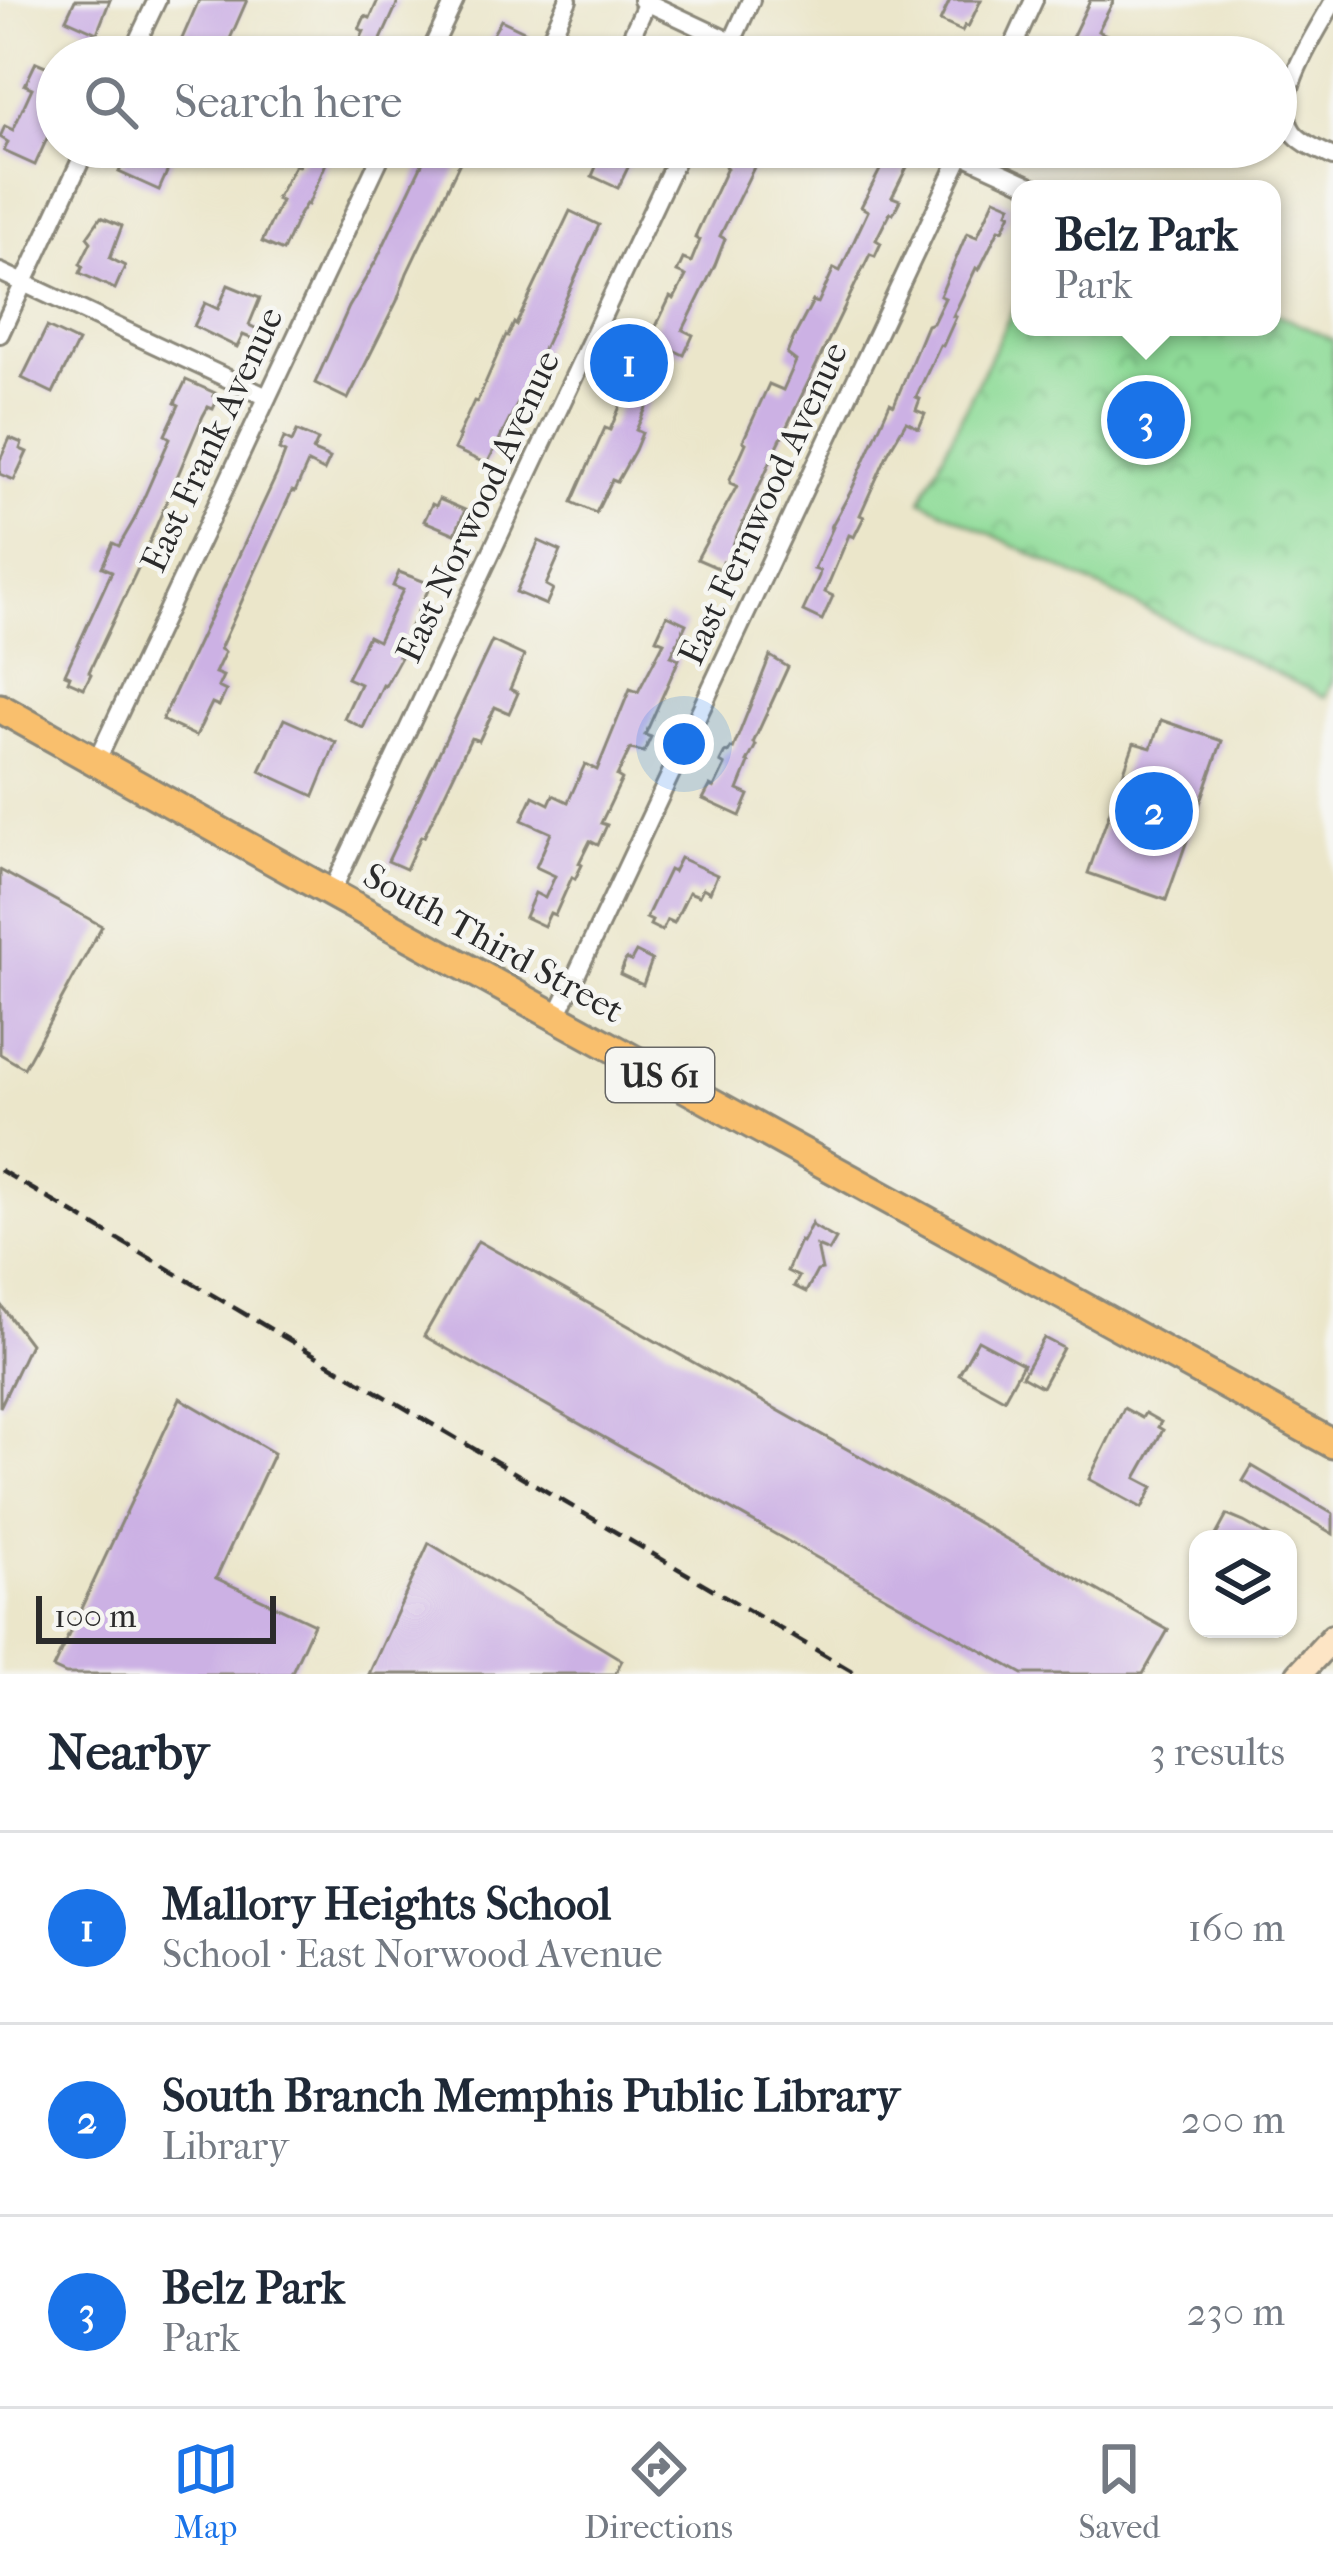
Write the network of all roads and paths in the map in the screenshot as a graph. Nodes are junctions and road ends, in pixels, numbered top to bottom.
1 (157, 0) edge
2 (455, 0) edge
3 (568, 0) edge
4 (752, 0) edge
5 (1034, 0) edge
6 (644, 1) edge
7 (1333, 2) edge
8 (140, 36) edge
9 (438, 36) edge
10 (552, 36) edge
11 (630, 36) edge
12 (705, 36) edge
13 (734, 36) edge
14 (1018, 36) edge
15 (1297, 70) edge
16 (1297, 137) edge
17 (1333, 157) edge
18 (77, 168) edge
19 (375, 168) edge
20 (672, 168) edge
21 (950, 168) edge
22 (0, 272) edge
23 (23, 283) junction
24 (0, 334) edge
25 (266, 397) junction
26 (0, 708) edge
27 (97, 760) junction
28 (331, 893) junction
29 (556, 1018) junction
30 (1333, 1444) edge
31 (1333, 1637) edge
32 (1299, 1674) edge

1 - 8 street
2 - 9 street
3 - 10 street
4 - 13 street
5 - 14 street
6 - 11 street
6 - 12 street
7 - 15 street
16 - 17 street
18 - 23 street
19 - 25 street, East Frank Avenue
20 - 28 street, East Norwood Avenue
21 - 29 street, East Fernwood Avenue
22 - 23 street
23 - 24 street
23 - 25 street
25 - 27 street, East Frank Avenue
26 - 27 main road, South Third Street / US 61
27 - 28 main road, South Third Street / US 61
28 - 29 main road, South Third Street / US 61
29 - 30 main road, South Third Street / US 61
31 - 32 street

